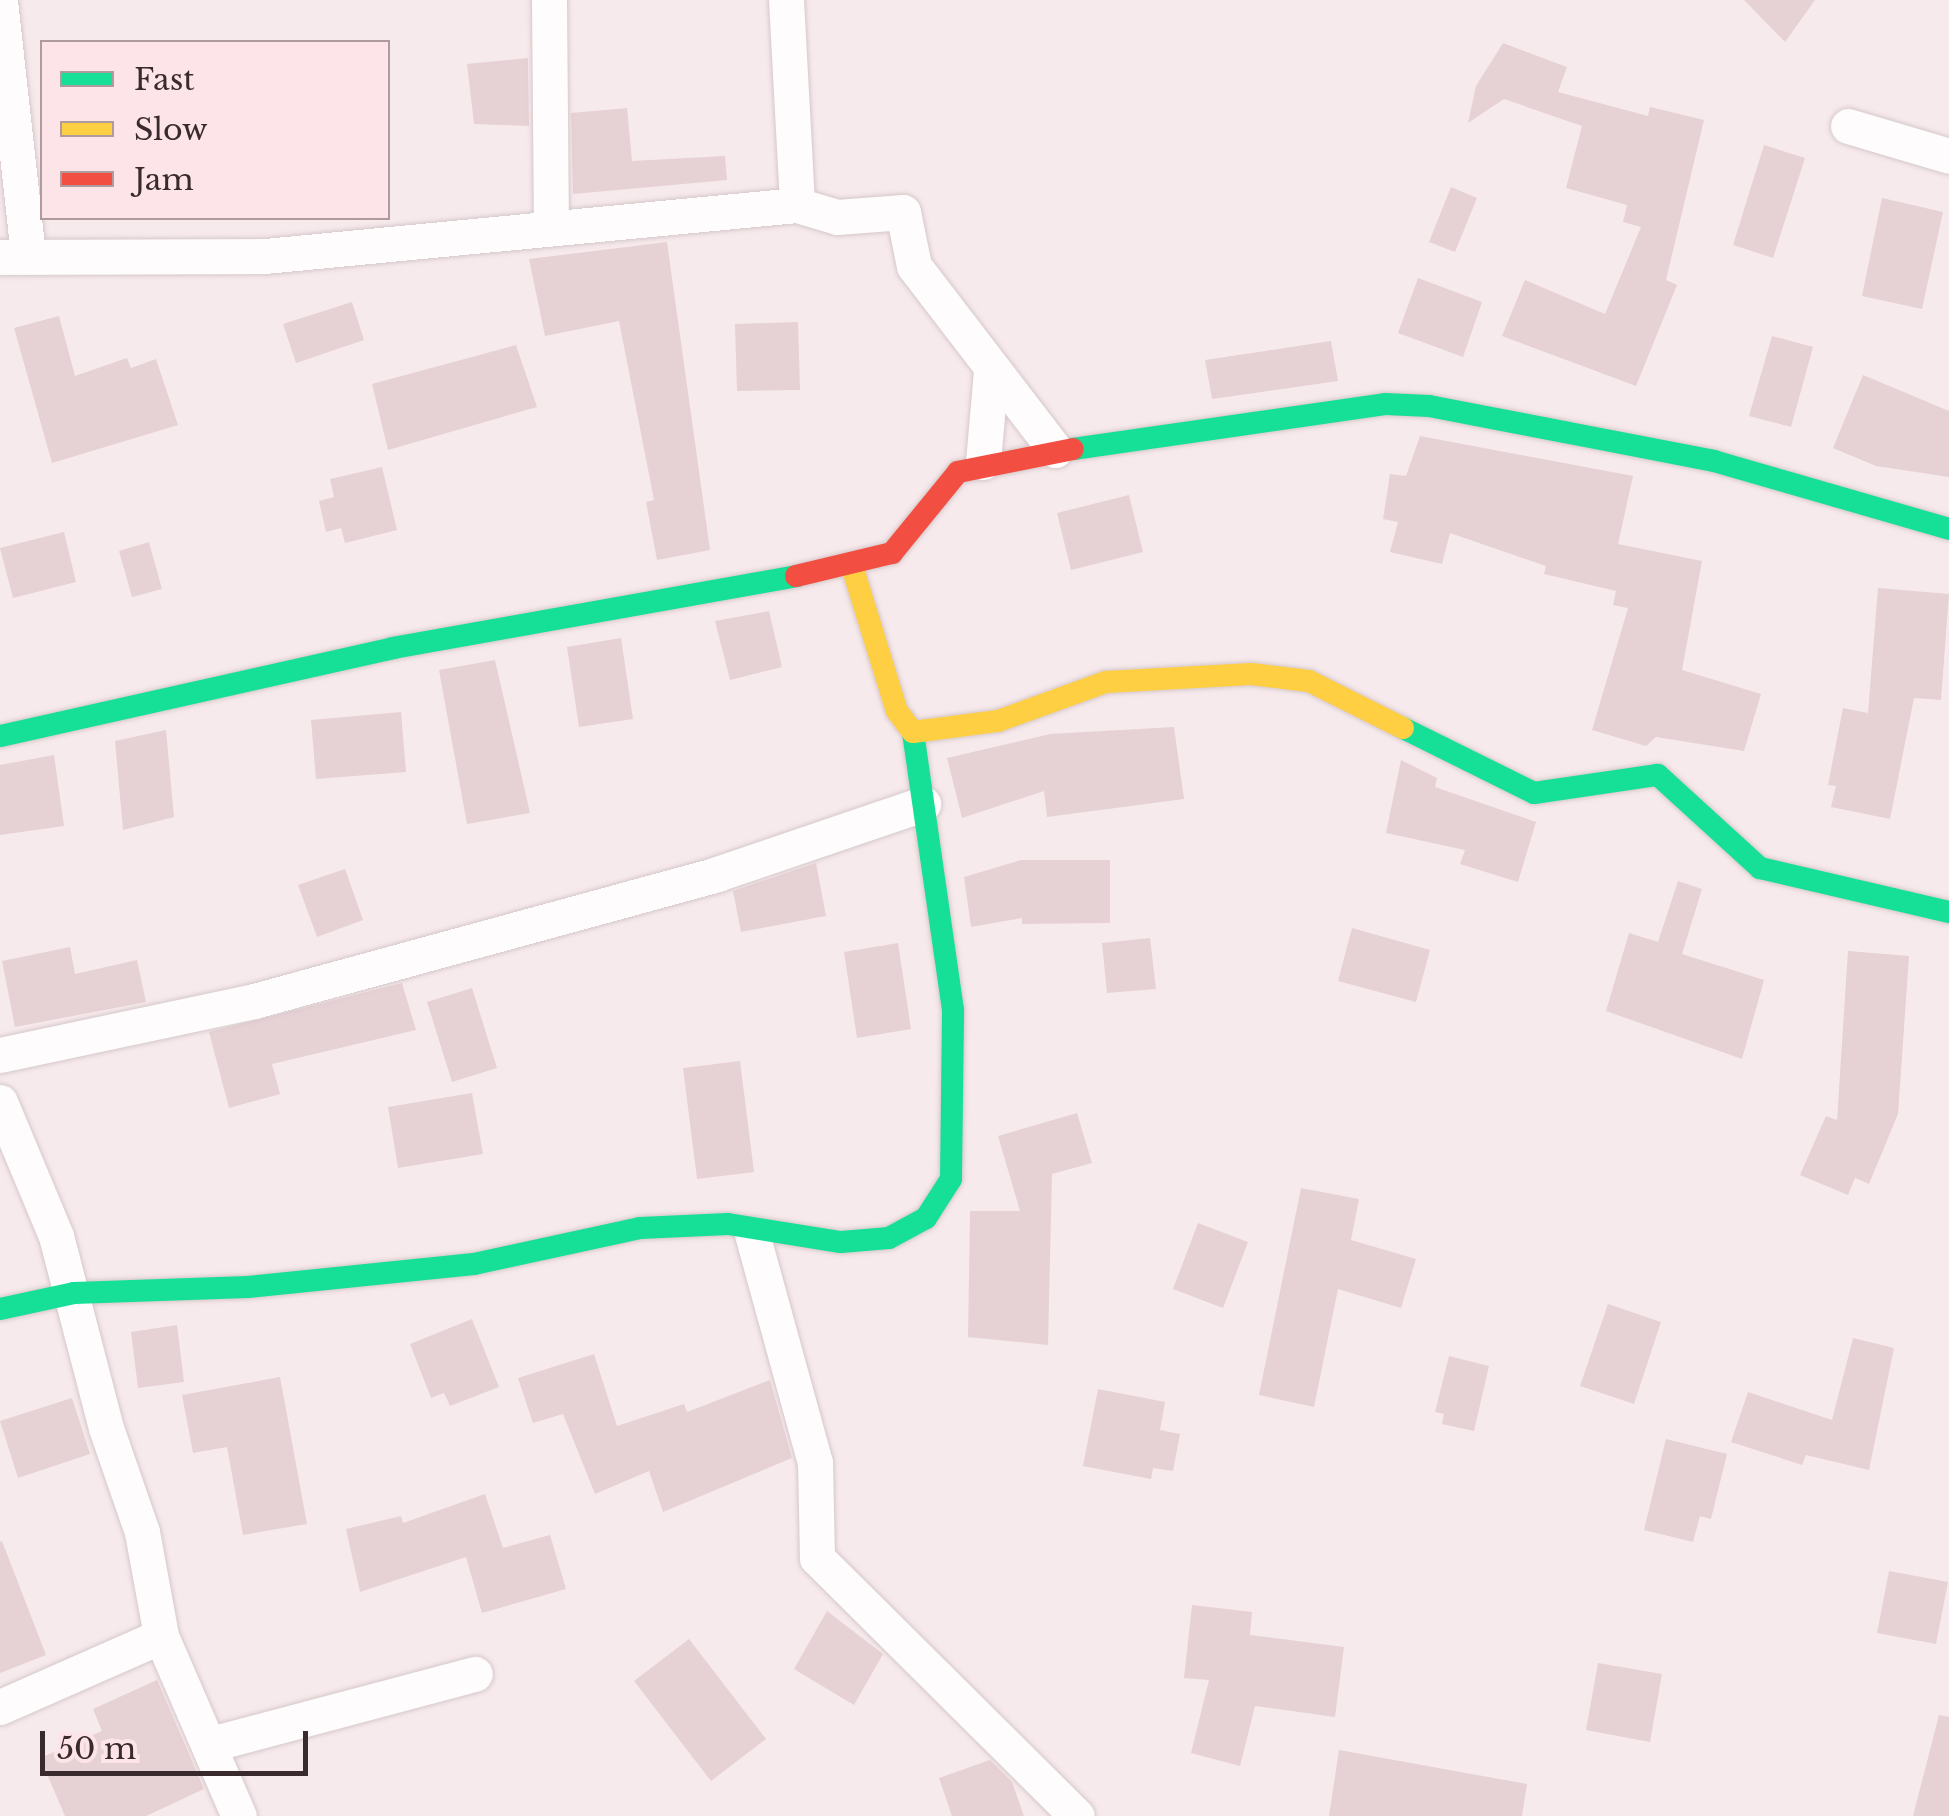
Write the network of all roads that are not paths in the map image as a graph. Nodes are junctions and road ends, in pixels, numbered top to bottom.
1 (549, 0) edge
2 (786, 0) edge
3 (0, 1) edge
4 (1848, 126) dead end
5 (1949, 156) edge
6 (798, 205) junction
7 (552, 227) junction
8 (14, 256) edge
9 (991, 370) junction
10 (1054, 450) junction
11 (983, 462) junction
12 (1949, 529) edge
13 (852, 566) junction
14 (913, 732) junction
15 (0, 736) edge
16 (924, 804) junction
17 (1949, 912) edge
18 (0, 1055) edge
19 (0, 1102) edge
20 (752, 1234) junction
21 (74, 1293) junction
22 (0, 1309) edge
23 (161, 1636) junction
24 (474, 1674) dead end
25 (0, 1707) edge
26 (212, 1744) junction
27 (239, 1816) edge
28 (1077, 1816) edge

1 - 7 street
2 - 6 street
3 - 8 street
4 - 5 street
6 - 7 street
6 - 9 street
7 - 8 street
9 - 10 street
9 - 11 street
10 - 11 street
10 - 12 street
11 - 13 street
13 - 14 street
13 - 15 street
14 - 16 street
14 - 17 street
16 - 18 street
16 - 20 street
19 - 21 street
20 - 21 street
20 - 28 street
21 - 22 street
21 - 23 street
23 - 25 street
23 - 26 street
24 - 26 street
26 - 27 street

